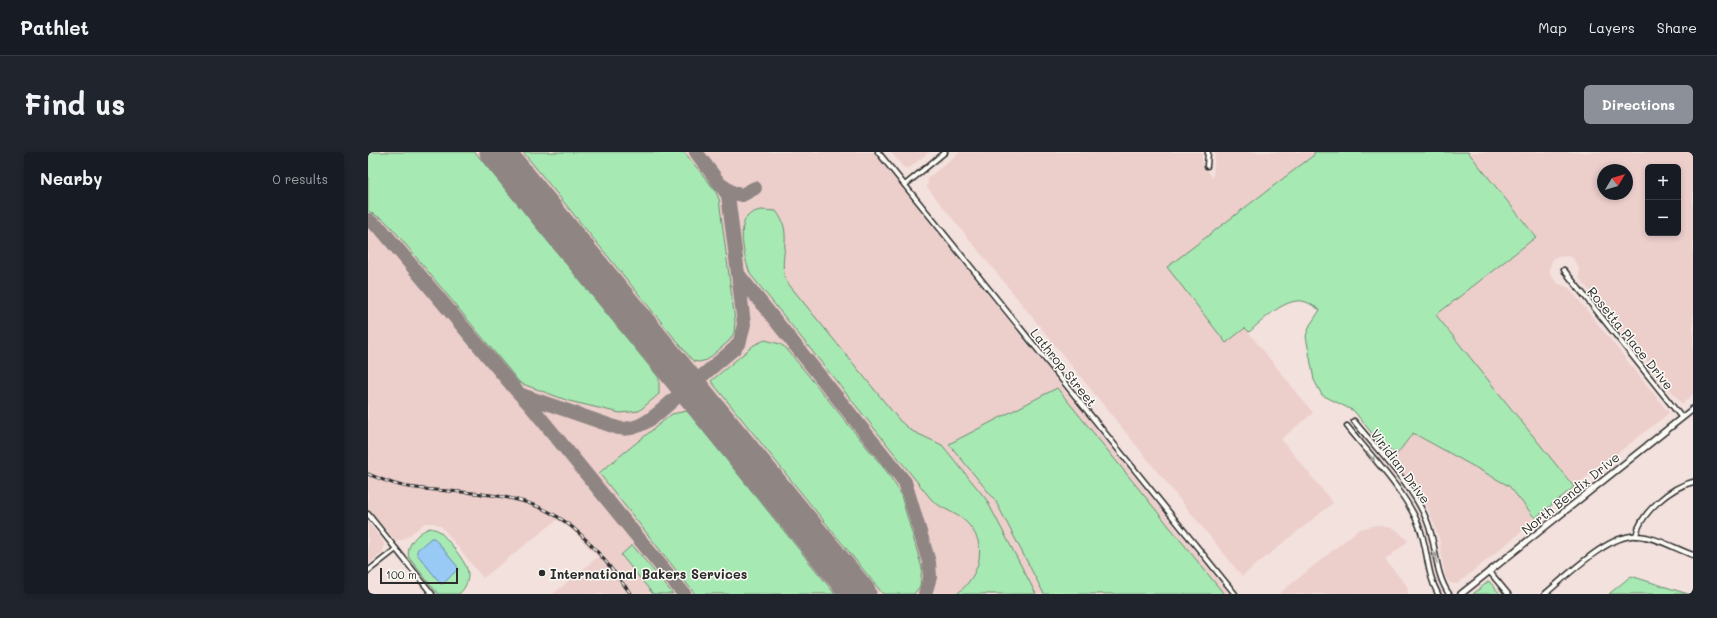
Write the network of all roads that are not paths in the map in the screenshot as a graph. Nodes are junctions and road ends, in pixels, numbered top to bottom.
1 (878, 152) edge
2 (945, 152) edge
3 (1208, 152) edge
4 (1207, 166) dead end
5 (905, 185) junction
6 (1564, 270) dead end
7 (1693, 409) edge
8 (1682, 418) junction
9 (1354, 421) dead end
10 (1347, 426) dead end
11 (1693, 482) edge
12 (368, 514) edge
13 (1636, 536) junction
14 (396, 549) junction
15 (1693, 555) edge
16 (368, 571) edge
17 (1489, 571) junction
18 (432, 594) edge
19 (1235, 594) edge
20 (1438, 594) edge
21 (1449, 594) edge
22 (1461, 594) edge
23 (1508, 594) edge
24 (1545, 594) edge

1 - 5 street, Lathrop Street
2 - 5 street
3 - 4 street
5 - 19 street, Lathrop Street
6 - 8 street, Rosetta Place Drive
7 - 8 street, North Bendix Drive
8 - 17 street, North Bendix Drive
21 -> 9 street, Viridian Drive
10 -> 20 street, Viridian Drive
11 - 13 street
12 - 14 street
13 - 15 street
13 - 24 street
14 - 16 street
14 - 18 street
17 - 22 street, North Bendix Drive
17 - 23 street

